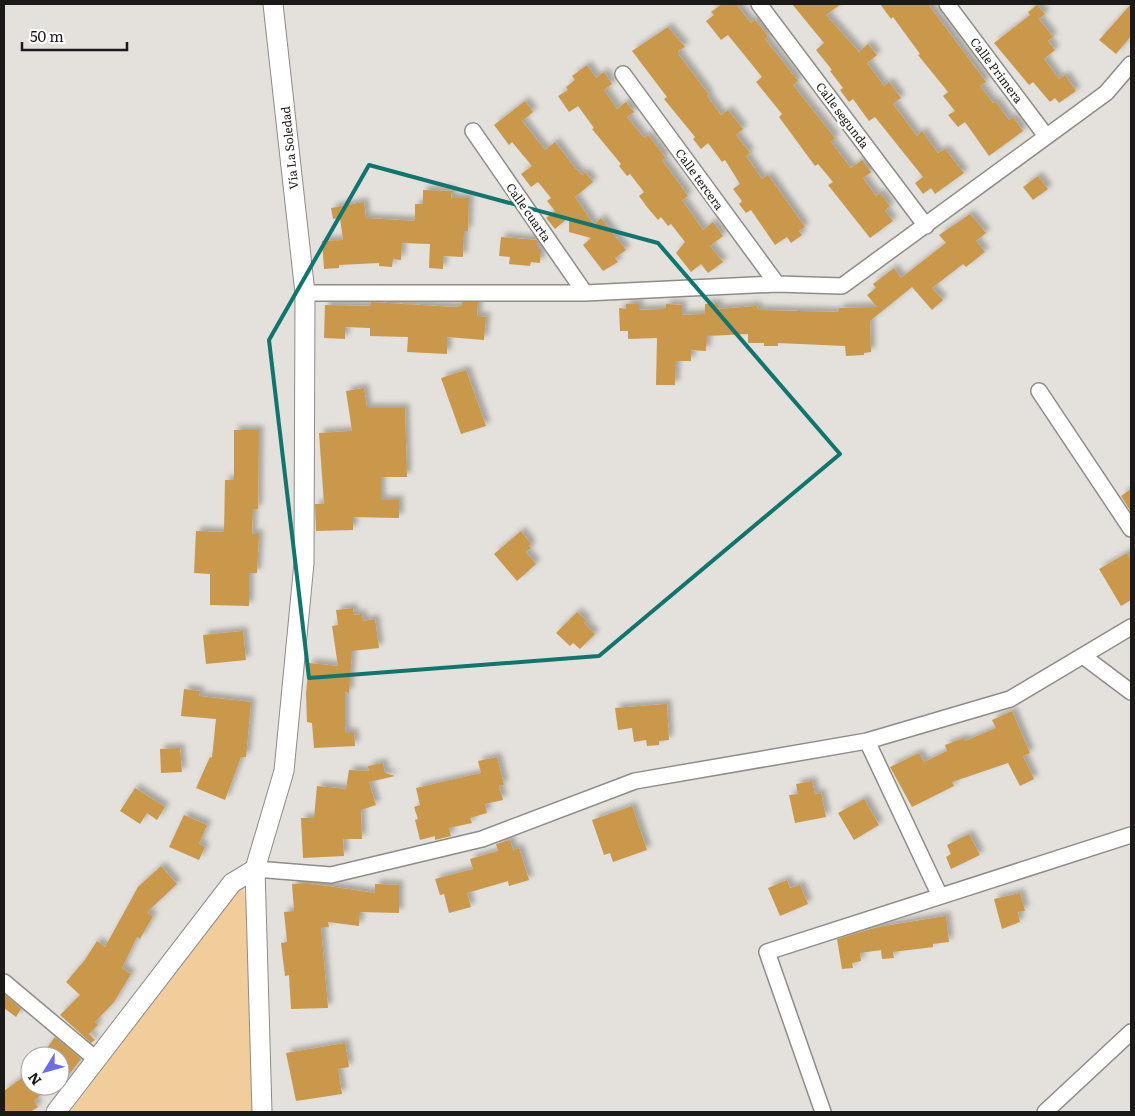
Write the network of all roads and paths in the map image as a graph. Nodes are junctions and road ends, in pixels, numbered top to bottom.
1 (273, 4) edge
2 (759, 4) edge
3 (948, 4) edge
4 (1131, 64) edge
5 (623, 74) dead end
6 (473, 131) dead end
7 (1046, 136) junction
8 (926, 226) junction
9 (777, 284) junction
10 (304, 292) junction
11 (586, 293) junction
12 (1039, 391) dead end
13 (1131, 529) edge
14 (1131, 627) edge
15 (1083, 656) junction
16 (1131, 692) edge
17 (867, 741) junction
18 (1131, 835) edge
19 (255, 870) junction
20 (940, 896) junction
21 (4, 982) edge
22 (1131, 1032) edge
23 (97, 1060) junction
24 (56, 1112) edge
25 (262, 1112) edge
26 (823, 1112) edge
27 (1045, 1112) edge

1 - 10 street, Vía La Soledad
2 - 8 street, Calle segunda
3 - 7 street, Calle Primera
4 - 7 street
5 - 9 street, Calle tercera
6 - 11 street, Calle cuarta
7 - 8 street
8 - 9 street
9 - 11 street
10 - 11 street
10 - 19 street, Vía La Soledad
12 - 13 street
14 - 15 street
15 - 16 street
15 - 17 street
17 - 19 street
17 - 20 street
18 - 20 street
19 - 23 street
19 - 25 street, Vía La Soledad
20 - 26 street
21 - 23 street
22 - 27 street
23 - 24 street

